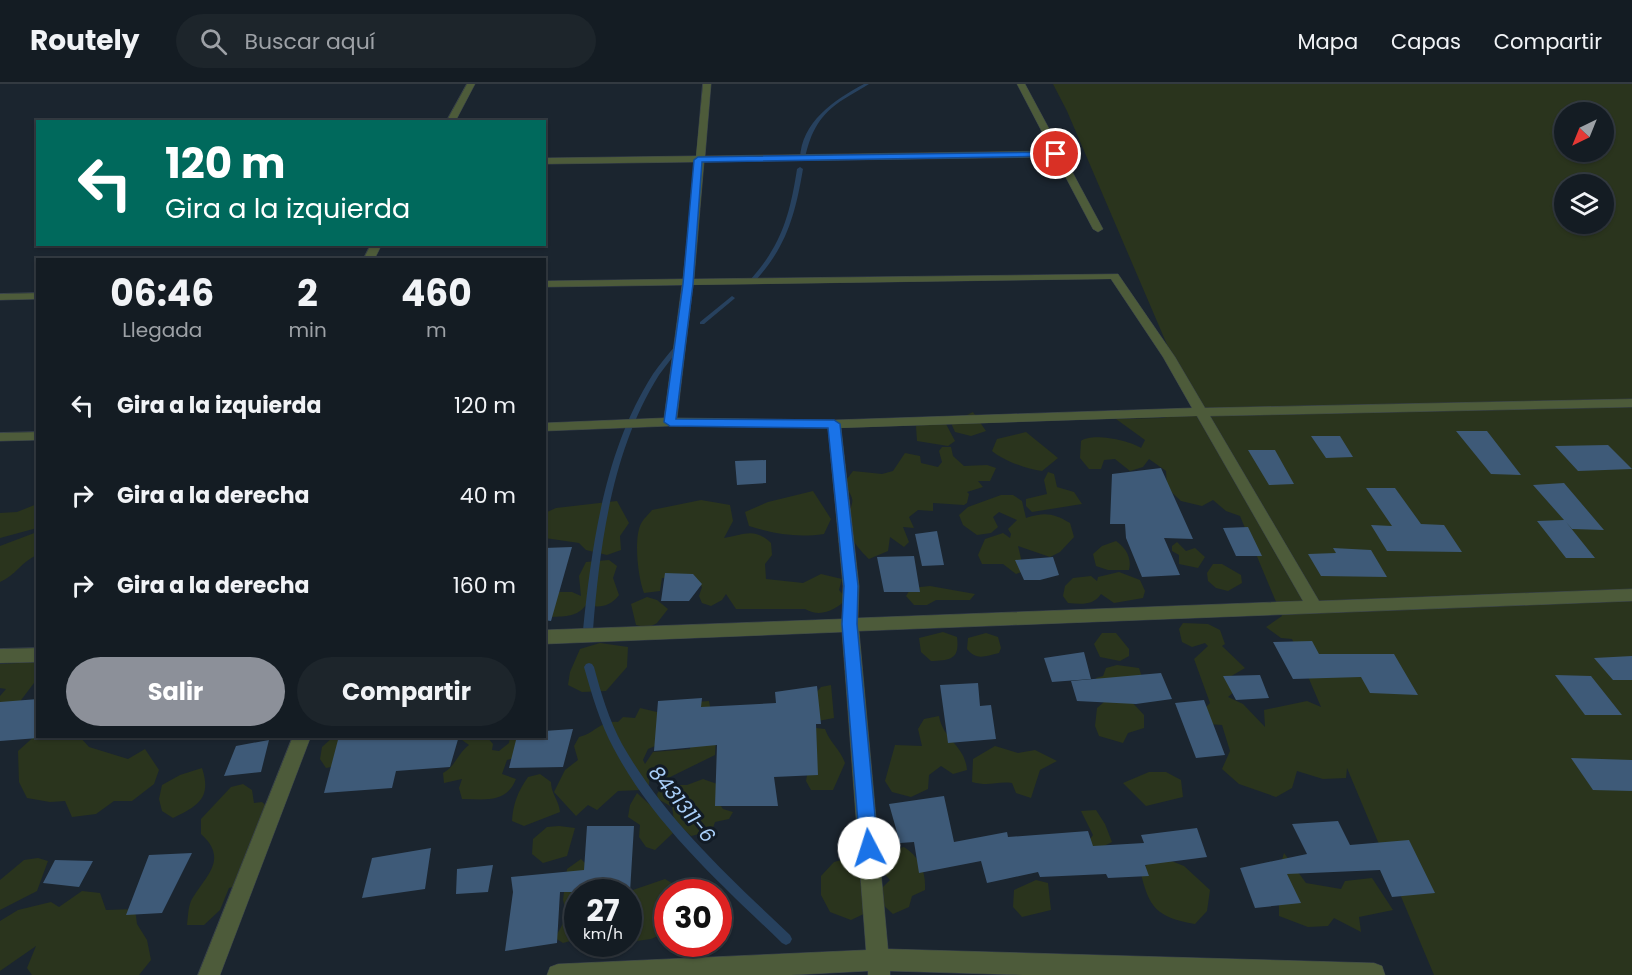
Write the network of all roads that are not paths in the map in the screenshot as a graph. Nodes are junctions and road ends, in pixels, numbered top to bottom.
1 (471, 84) edge
2 (707, 84) edge
3 (1021, 84) edge
4 (451, 120) edge
5 (1056, 154) junction
6 (698, 160) junction
7 (546, 161) edge
8 (1098, 229) dead end
9 (546, 284) edge
10 (688, 284) junction
11 (36, 296) edge
12 (0, 297) edge
13 (1632, 403) edge
14 (1202, 412) junction
15 (670, 422) junction
16 (834, 424) junction
17 (546, 426) edge
18 (0, 436) edge
19 (36, 436) edge
20 (1632, 595) edge
21 (1315, 608) junction
22 (850, 624) junction
23 (546, 637) edge
24 (36, 655) edge
25 (0, 656) edge
26 (301, 738) edge
27 (879, 967) edge
28 (1374, 974) edge
29 (208, 975) edge
30 (558, 975) edge

1 - 4 street
2 - 6 street
3 - 5 street
5 - 6 street
5 - 8 street
6 - 7 street
6 - 10 street
9 - 10 street
10 - 14 street
10 - 15 street
11 - 12 street
13 - 14 street
14 - 16 street
14 - 21 street
15 - 16 street
15 - 17 street
16 - 22 street
18 - 19 street
20 - 21 street
21 - 22 street
22 - 23 street
22 - 27 street
24 - 25 street
26 - 29 street
27 - 28 street
27 - 30 street

